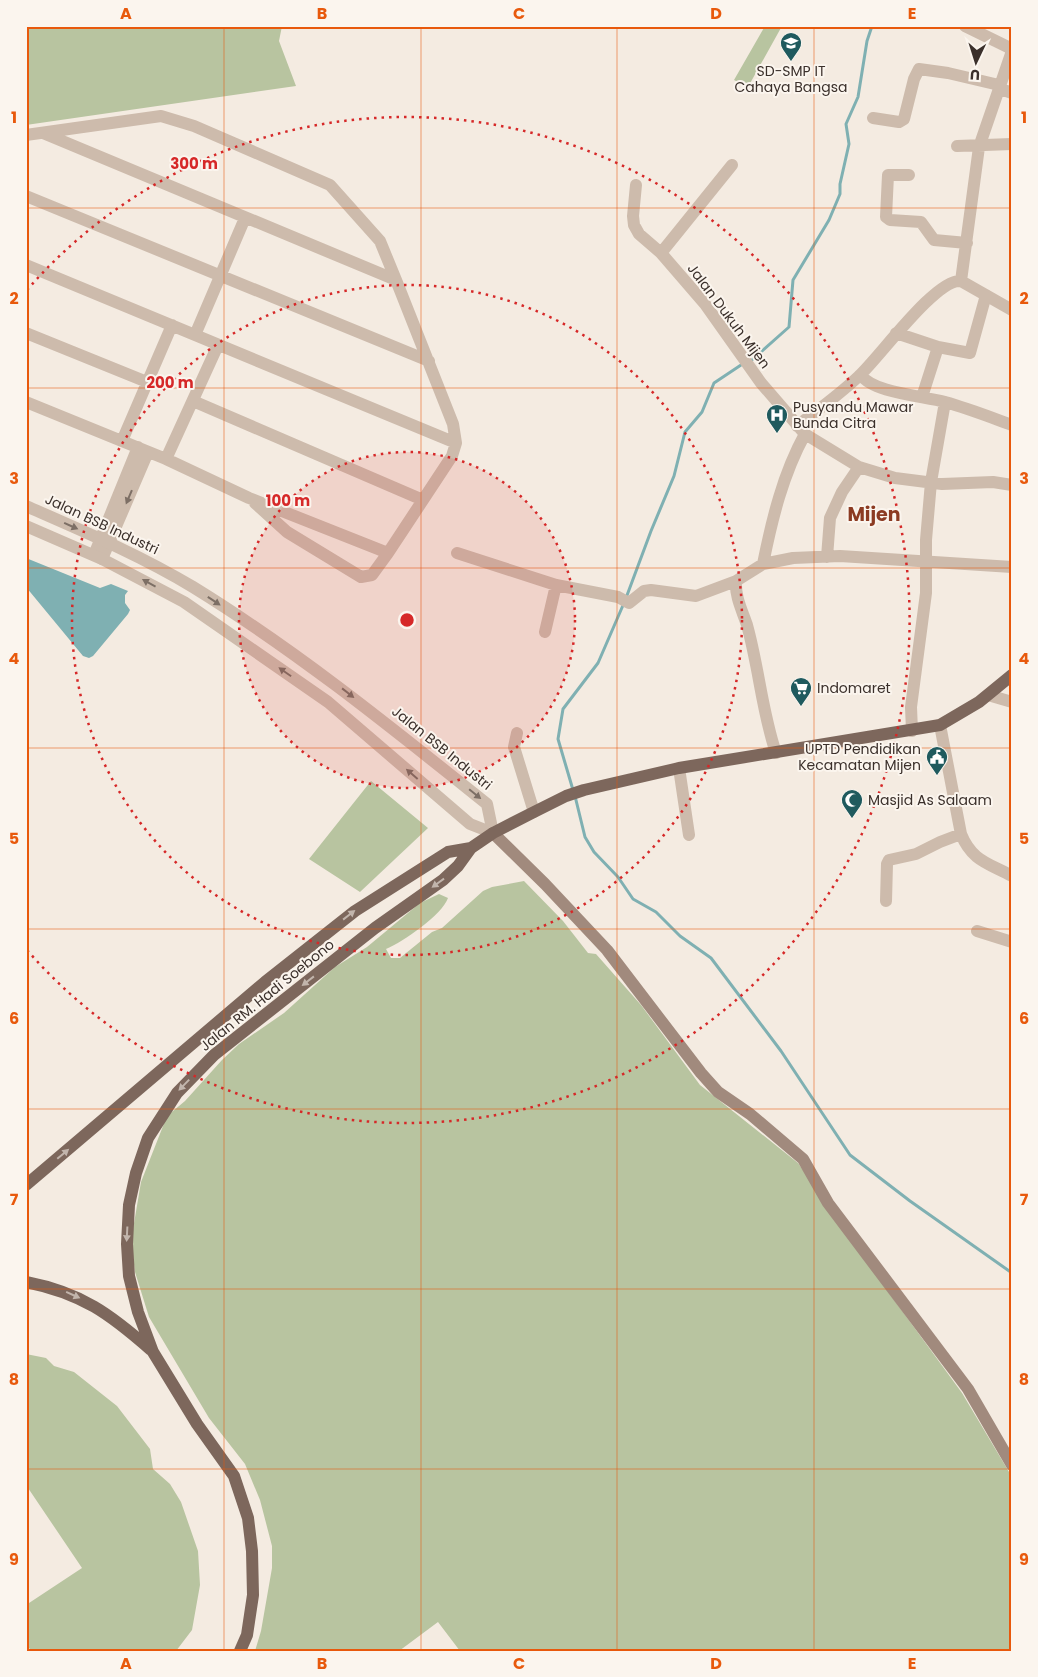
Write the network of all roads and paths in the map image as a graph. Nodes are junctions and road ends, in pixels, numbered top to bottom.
1 (965, 26) edge
2 (1012, 50) edge
3 (999, 87) junction
4 (1012, 93) edge
5 (873, 118) dead end
6 (43, 132) junction
7 (26, 135) edge
8 (1012, 144) edge
9 (956, 146) dead end
10 (979, 147) junction
11 (732, 165) dead end
12 (909, 174) dead end
13 (636, 185) dead end
14 (26, 196) edge
15 (245, 218) junction
16 (966, 243) junction
17 (661, 253) junction
18 (26, 265) edge
19 (220, 276) junction
20 (396, 280) junction
21 (961, 281) junction
22 (986, 295) junction
23 (1012, 310) edge
24 (172, 325) junction
25 (26, 333) edge
26 (896, 333) junction
27 (195, 335) junction
28 (218, 345) junction
29 (938, 347) junction
30 (429, 362) junction
31 (861, 375) junction
32 (147, 382) junction
33 (922, 397) junction
34 (193, 401) junction
35 (26, 402) edge
36 (945, 402) junction
37 (1012, 424) edge
38 (801, 430) junction
39 (122, 441) junction
40 (456, 443) junction
41 (143, 450) junction
42 (166, 460) junction
43 (859, 467) junction
44 (931, 482) junction
45 (1012, 485) edge
46 (249, 498) junction
47 (423, 500) junction
48 (26, 506) edge
49 (26, 526) edge
50 (105, 541) junction
51 (388, 553) junction
52 (457, 553) dead end
53 (98, 557) junction
54 (827, 557) junction
55 (927, 563) junction
56 (763, 564) junction
57 (1012, 568) edge
58 (736, 581) junction
59 (556, 585) junction
60 (545, 632) dead end
61 (1012, 675) edge
62 (988, 695) junction
63 (1012, 702) edge
64 (940, 725) junction
65 (912, 731) junction
66 (517, 733) dead end
67 (776, 753) junction
68 (679, 768) junction
69 (534, 812) junction
70 (492, 833) junction
71 (961, 834) junction
72 (689, 835) dead end
73 (471, 848) junction
74 (1012, 876) edge
75 (886, 901) dead end
76 (977, 932) dead end
77 (1012, 942) edge
78 (26, 1186) edge
79 (26, 1282) edge
80 (153, 1352) junction
81 (1012, 1465) edge
82 (240, 1651) edge

1 - 2 street
2 - 3 street
3 - 4 street
3 - 5 street
3 - 10 street
6 - 7 street
6 - 15 street
6 - 20 street
8 - 10 street
9 - 10 street
10 - 16 street
11 - 17 street
12 - 16 street
13 - 17 street, Jalan Dukuh Mijen
14 - 19 street
15 - 19 street
15 - 20 street
16 - 21 street
17 - 38 street, Jalan Dukuh Mijen
18 - 24 street
19 - 27 street
19 - 30 street
20 - 30 street
21 - 22 street
21 - 26 street
22 - 23 street
22 - 29 street
24 - 27 street
24 - 32 street
25 - 32 street
26 - 29 street
26 - 31 street
27 - 28 street
28 - 34 street
28 - 40 street
29 - 33 street
30 - 40 street
31 - 33 street
31 - 38 street
32 - 39 street
33 - 36 street
34 - 42 street
34 - 47 street
35 - 39 street
36 - 37 street
36 - 44 street
38 - 43 street, Jalan Dukuh Mijen
38 - 56 street
39 - 41 street
40 - 47 street
41 - 42 street
41 - 50 street
42 - 46 street
43 - 44 street, Jalan Dukuh Mijen
43 - 54 street
44 - 45 street, Jalan Dukuh Mijen
44 - 55 street
46 - 51 street
46 - 51 street
47 - 51 street
48 -> 50 street, Jalan BSB Industri
49 - 53 street
50 - 53 street
50 -> 70 street, Jalan BSB Industri
52 - 59 street
70 -> 53 street
54 - 55 street
54 - 56 street
55 - 57 street
55 - 65 street
56 - 58 street
58 - 59 street
58 - 67 street
59 - 60 street
61 - 62 main road, Jalan RM. Hadi Soebono
62 - 63 street
62 - 64 main road, Jalan RM. Hadi Soebono
64 - 65 main road, Jalan RM. Hadi Soebono
64 - 71 street
65 - 67 main road, Jalan RM. Hadi Soebono
66 - 69 street
67 - 68 main road, Jalan RM. Hadi Soebono
68 - 69 main road, Jalan RM. Hadi Soebono
68 - 72 street
69 - 70 main road, Jalan RM. Hadi Soebono
70 - 73 main road, Jalan RM. Hadi Soebono
70 - 81 main road
71 - 74 street
71 - 75 street
78 -> 73 main road, Jalan RM. Hadi Soebono
73 -> 80 main road, Jalan RM. Hadi Soebono
76 - 77 street
79 -> 80 main road
80 - 82 main road, Jalan RM. Hadi Soebono

